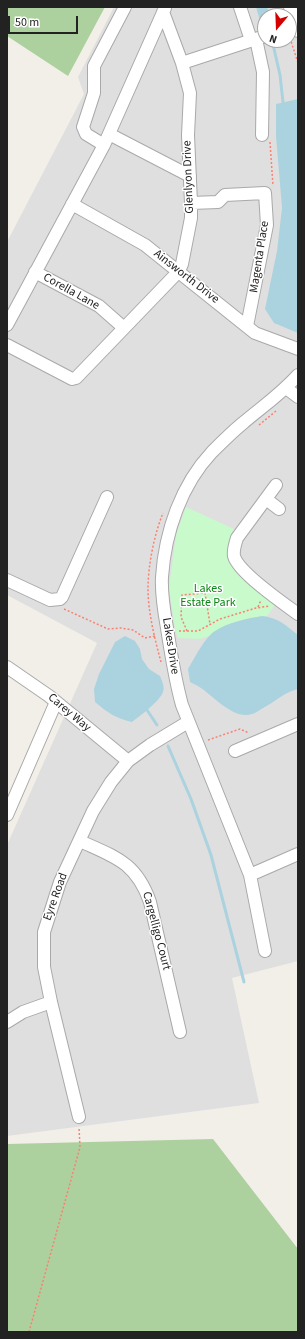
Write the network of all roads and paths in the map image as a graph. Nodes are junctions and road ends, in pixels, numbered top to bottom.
1 (125, 7) edge
2 (240, 7) edge
3 (165, 9) edge
4 (257, 35) edge
5 (257, 39) edge
6 (260, 48) edge
7 (296, 48) edge
8 (182, 63) junction
9 (298, 63) edge
10 (262, 135) dead end
11 (106, 139) junction
12 (190, 176) junction
13 (191, 203) junction
14 (72, 204) junction
15 (179, 271) junction
16 (35, 272) junction
17 (7, 325) edge
18 (248, 326) junction
19 (124, 328) junction
20 (7, 345) edge
21 (298, 349) edge
22 (298, 375) edge
23 (286, 388) junction
24 (298, 396) edge
25 (279, 409) dead end
26 (258, 426) dead end
27 (276, 485) dead end
28 (107, 497) dead end
29 (266, 499) junction
30 (279, 509) dead end
31 (164, 512) dead end
32 (7, 580) edge
33 (261, 596) dead end
34 (61, 607) dead end
35 (258, 607) dead end
36 (298, 614) edge
37 (220, 619) dead end
38 (210, 624) junction
39 (177, 630) dead end
40 (187, 632) junction
41 (155, 636) junction
42 (162, 665) dead end
43 (7, 667) edge
44 (56, 702) junction
45 (188, 722) junction
46 (298, 724) edge
47 (251, 733) dead end
48 (205, 735) dead end
49 (235, 751) dead end
50 (128, 761) junction
51 (7, 815) edge
52 (80, 841) junction
53 (298, 854) edge
54 (250, 875) junction
55 (265, 952) dead end
56 (51, 1002) junction
57 (7, 1022) edge
58 (180, 1032) dead end
59 (79, 1117) joint
60 (29, 1332) edge

1 - 11 street
2 - 4 street
3 - 8 street, Glenlyon Drive
3 - 11 street
5 - 8 street
6 - 10 street
7 - 9 path
8 - 12 street, Glenlyon Drive
11 - 12 street
11 - 14 street
12 - 13 street, Glenlyon Drive
13 - 15 street, Glenlyon Drive
13 - 18 street, Magenta Place
14 - 15 street, Ainsworth Drive
14 - 16 street
15 - 18 street, Ainsworth Drive
15 - 19 street, Glenlyon Drive
16 - 17 street
16 - 19 street, Corella Lane
18 - 21 street, Ainsworth Drive
19 - 20 street, Glenlyon Drive
22 - 23 street, Lakes Drive
23 - 24 street
23 - 45 street, Lakes Drive
25 - 26 path
27 - 29 street
28 - 32 street
29 - 30 street
29 - 36 street
31 - 41 path
33 - 35 path
34 - 41 path
37 - 38 path
38 - 40 path
38 - 40 path
39 - 40 path
41 - 42 path
43 - 44 street, Carey Way
44 - 50 street, Carey Way
44 - 51 street
45 - 50 street, Eyre Road
45 - 54 street, Lakes Drive
46 - 49 street
47 - 48 path
50 - 52 street, Eyre Road
52 - 56 street, Eyre Road
52 - 58 street, Cargelligo Court
53 - 54 street
54 - 55 street, Lakes Drive
56 - 57 street
56 - 59 street, Eyre Road
59 - 60 path

